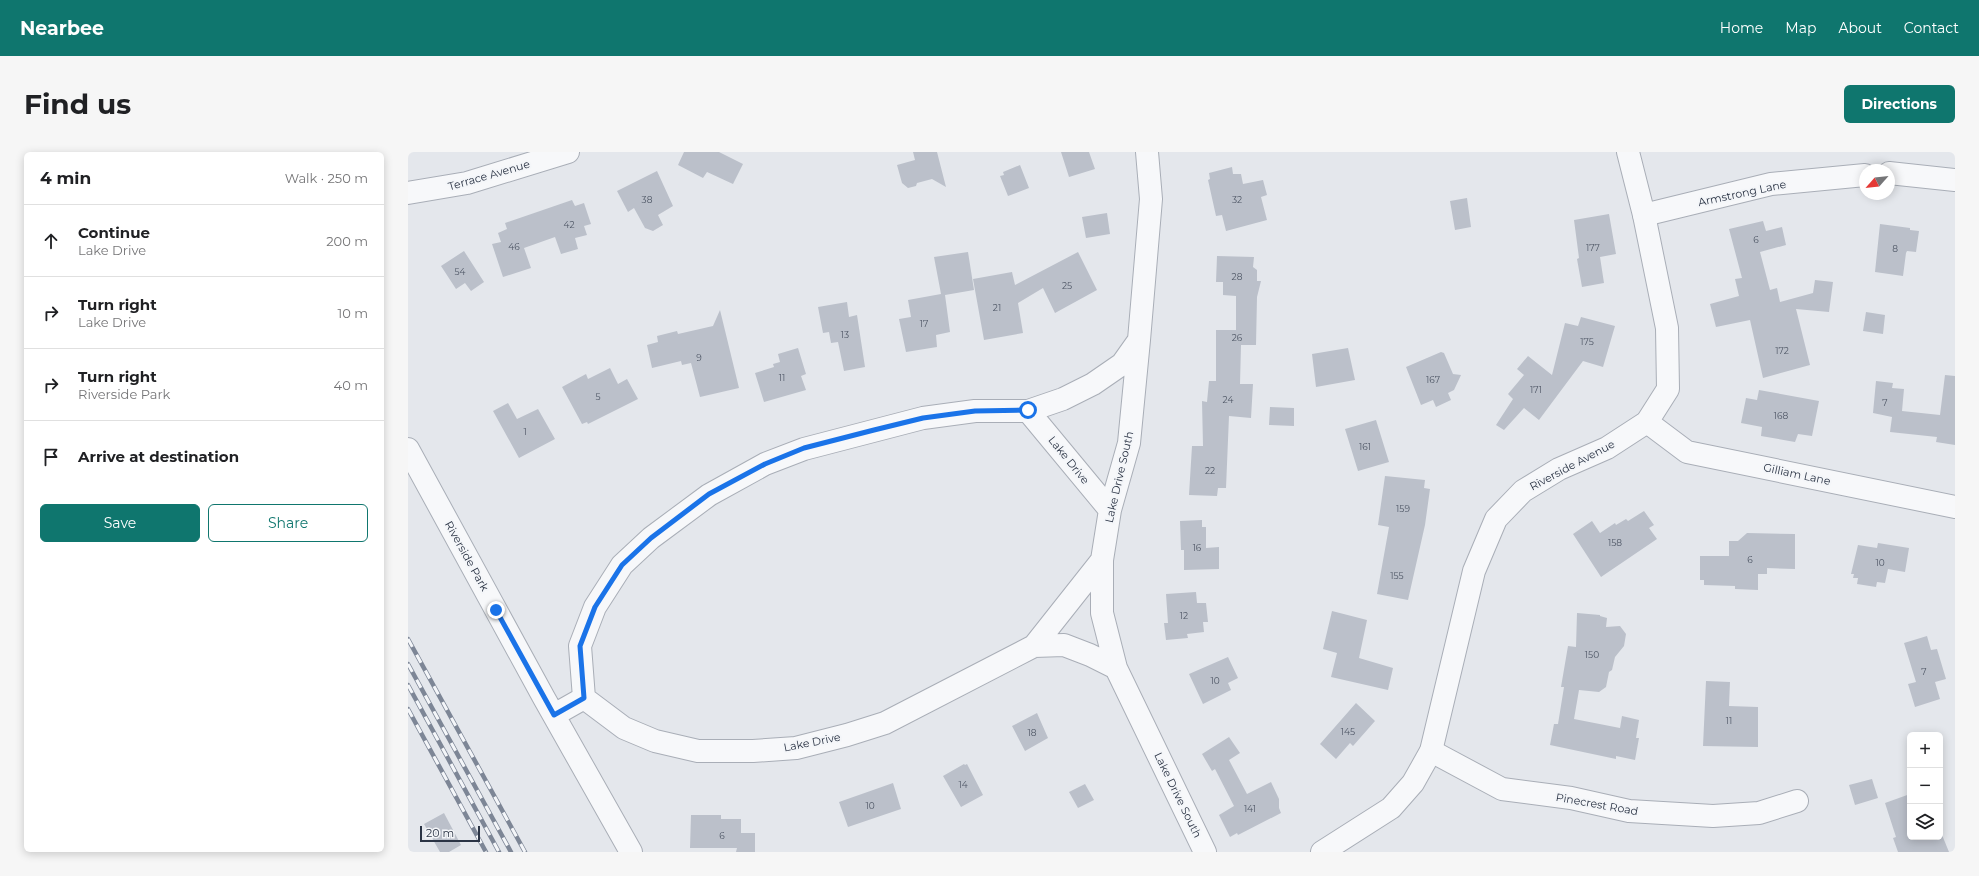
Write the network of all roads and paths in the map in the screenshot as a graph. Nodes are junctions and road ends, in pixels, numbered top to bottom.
1 (568, 152) edge
2 (1147, 152) edge
3 (1628, 152) edge
4 (1895, 174) edge
5 (1859, 176) edge
6 (1955, 180) edge
7 (408, 193) edge
8 (1644, 216) junction
9 (1139, 340) junction
10 (1028, 410) junction
11 (1647, 422) junction
12 (408, 449) edge
13 (1955, 507) edge
14 (1110, 510) junction
15 (1102, 560) junction
16 (1034, 646) junction
17 (1116, 668) junction
18 (584, 698) junction
19 (554, 715) junction
20 (1430, 751) junction
21 (1797, 801) dead end
22 (631, 852) edge
23 (1205, 852) edge
24 (1322, 852) edge

1 - 7 street, Terrace Avenue
2 - 9 street, Lake Drive South
3 - 8 street, Riverside Avenue
4 - 6 street
5 - 8 street, Armstrong Lane
8 - 11 street, Riverside Avenue
9 - 10 street
9 - 14 street, Lake Drive South
10 - 14 street, Lake Drive
10 - 18 street
11 - 13 street, Gilliam Lane
11 - 20 street, Riverside Avenue
12 - 19 street, Riverside Park
14 - 15 street, Lake Drive South
15 - 16 street, Lake Drive
15 - 17 street, Lake Drive South
16 - 17 street, Lake Drive
16 - 18 street, Lake Drive
17 - 23 street, Lake Drive South
18 - 19 street
19 - 22 street, Riverside Park
20 - 21 street, Pinecrest Road
20 - 24 street, Riverside Avenue

